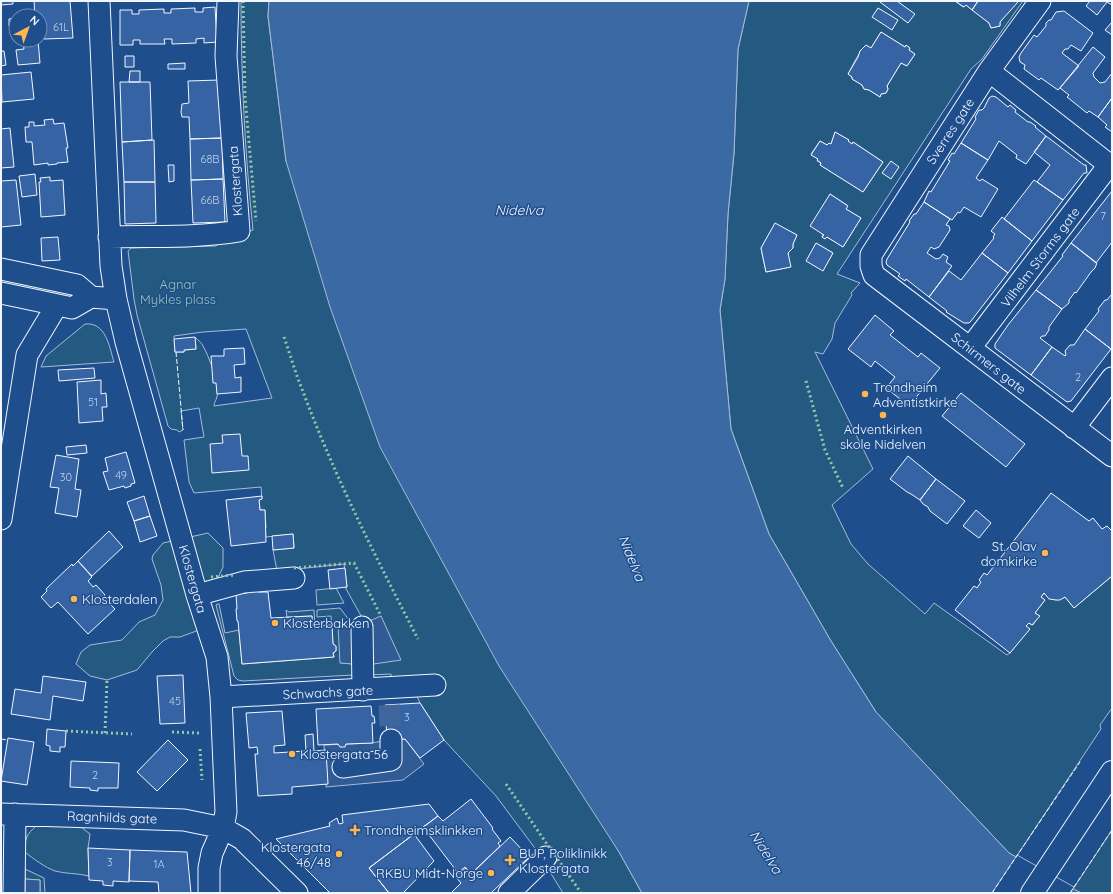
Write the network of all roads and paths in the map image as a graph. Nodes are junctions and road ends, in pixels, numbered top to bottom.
1 (99, 1) edge
2 (228, 1) edge
3 (1040, 1) edge
4 (989, 71) junction
5 (1111, 166) edge
6 (109, 237) junction
7 (871, 266) joint
8 (1, 269) edge
9 (1, 293) edge
10 (90, 296) junction
11 (116, 299) junction
12 (57, 305) junction
13 (970, 348) junction
14 (1112, 378) edge
15 (1074, 428) junction
16 (1112, 456) edge
17 (1, 519) edge
18 (294, 578) dead end
19 (197, 595) junction
20 (362, 627) dead end
21 (435, 685) dead end
22 (363, 690) junction
23 (221, 697) junction
24 (390, 740) tunnel mouth
25 (344, 767) dead end
26 (1112, 772) edge
27 (8, 814) edge
28 (223, 828) junction
29 (546, 857) dead end
30 (14, 893) edge
31 (209, 893) edge
32 (297, 893) edge
33 (509, 893) edge
34 (1032, 893) edge

1 - 6 street, Klostergata
2 - 6 street, Klostergata
3 - 4 street, Sverres gate
4 - 5 street
4 - 7 street, Sverres gate
5 - 13 street, Vilhelm Storms gate
6 - 11 street, Klostergata
7 - 13 street, Schirmers gate
8 - 10 street
9 - 12 street
10 - 11 street
10 - 12 street
11 - 19 street, Klostergata
12 - 17 street
13 - 15 street, Schirmers gate
14 - 15 street
15 - 16 street, Schirmers gate
18 - 19 street
19 - 23 street, Klostergata
20 - 22 street
21 - 22 street, Schwachs gate
22 - 23 street, Schwachs gate
23 - 28 street, Klostergata
24 - 25 street
26 - 34 main road
27 - 28 street, Ragnhilds gate
27 - 30 street
28 - 31 street, Klostergata
28 - 32 street
29 - 33 street

